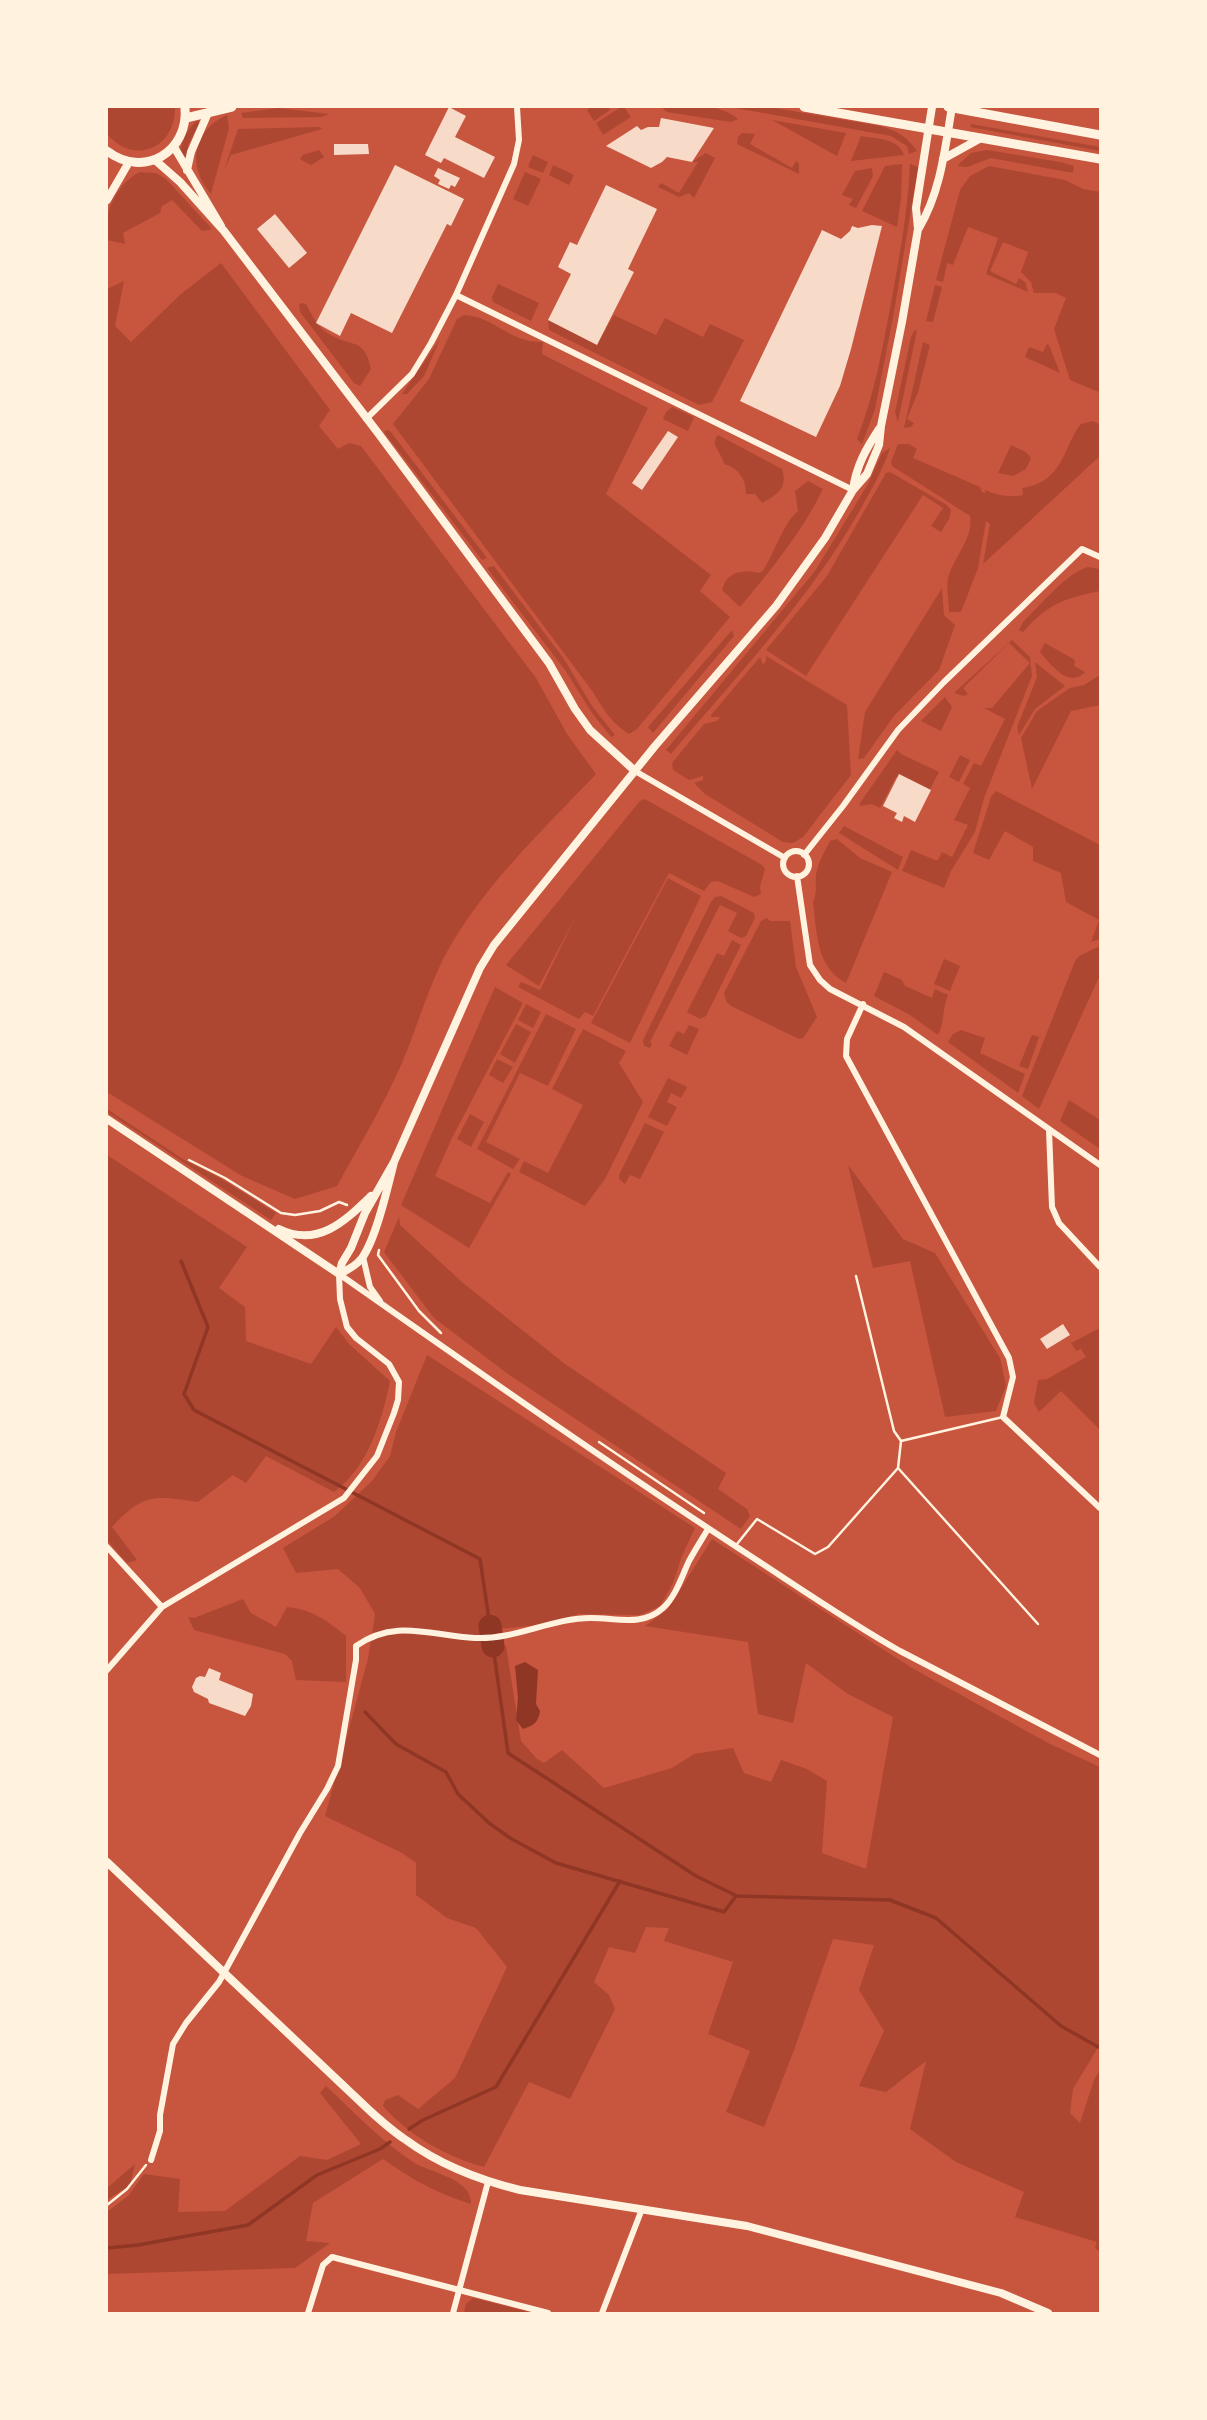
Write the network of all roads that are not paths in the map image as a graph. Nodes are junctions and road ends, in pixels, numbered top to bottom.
1 (186, 107) edge
2 (232, 107) edge
3 (517, 107) edge
4 (804, 107) edge
5 (932, 107) edge
6 (951, 107) edge
7 (208, 113) junction
8 (186, 118) junction
9 (929, 129) junction
10 (947, 132) junction
11 (1100, 135) edge
12 (981, 138) junction
13 (174, 147) junction
14 (108, 154) edge
15 (943, 159) junction
16 (1100, 159) edge
17 (155, 160) junction
18 (129, 162) junction
19 (187, 170) junction
20 (107, 200) edge
21 (918, 229) junction
22 (224, 231) junction
23 (456, 295) junction
24 (366, 419) junction
25 (853, 490) junction
26 (1100, 557) edge
27 (635, 771) junction
28 (804, 855) junction
29 (785, 858) junction
30 (797, 876) junction
31 (863, 1004) junction
32 (107, 1119) edge
33 (1049, 1130) junction
34 (394, 1162) junction
35 (1100, 1165) edge
36 (379, 1190) junction
37 (256, 1218) junction
38 (363, 1256) junction
39 (1100, 1267) edge
40 (340, 1275) junction
41 (856, 1276) dead end
42 (383, 1306) junction
43 (1003, 1417) junction
44 (901, 1441) junction
45 (898, 1468) junction
46 (1100, 1508) edge
47 (708, 1529) junction
48 (736, 1546) junction
49 (107, 1547) edge
50 (162, 1607) junction
51 (1038, 1624) dead end
52 (107, 1670) edge
53 (1100, 1753) edge
54 (107, 1862) edge
55 (223, 1972) junction
56 (151, 2160) road end
57 (488, 2182) junction
58 (642, 2209) junction
59 (460, 2290) junction
60 (308, 2313) edge
61 (453, 2313) edge
62 (548, 2313) edge
63 (602, 2313) edge
64 (1048, 2313) edge

1 - 8 main road
2 - 7 main road
3 - 23 street
4 - 9 main road
5 - 9 street
6 - 10 street
6 - 11 main road
7 - 8 main road
7 - 19 street
8 - 13 main road
9 - 10 main road
9 - 21 street
10 - 12 main road
10 - 15 street
12 - 15 street
12 - 16 main road
13 - 17 main road
13 - 19 street
14 - 18 main road
15 - 21 street
17 - 18 main road
17 - 22 street
18 - 20 street
19 - 22 street
21 - 25 street
22 - 24 street
23 - 24 street
23 - 25 street
24 - 27 street
25 - 27 street
26 - 28 street
27 - 29 street
27 - 34 street
28 - 29 street
28 - 30 street
29 - 30 street
30 - 31 street
31 - 33 street
31 - 43 street
32 - 37 street
33 - 35 street
33 - 39 street
34 - 36 street
34 - 38 street
36 - 37 street
36 - 40 street
37 - 40 street
38 - 40 street
38 - 42 street
40 - 42 street
40 - 50 street
41 - 44 lane
42 - 47 street
43 - 44 lane
43 - 46 street
44 - 45 lane
45 - 48 lane
45 - 51 lane
47 - 48 street
47 - 55 street
48 - 53 street
49 - 50 street
50 - 52 street
54 - 55 street
55 - 56 street
55 - 57 street
57 - 58 street
57 - 59 street
58 - 63 street
58 - 64 street
59 - 60 street
59 - 61 street
59 - 62 street

